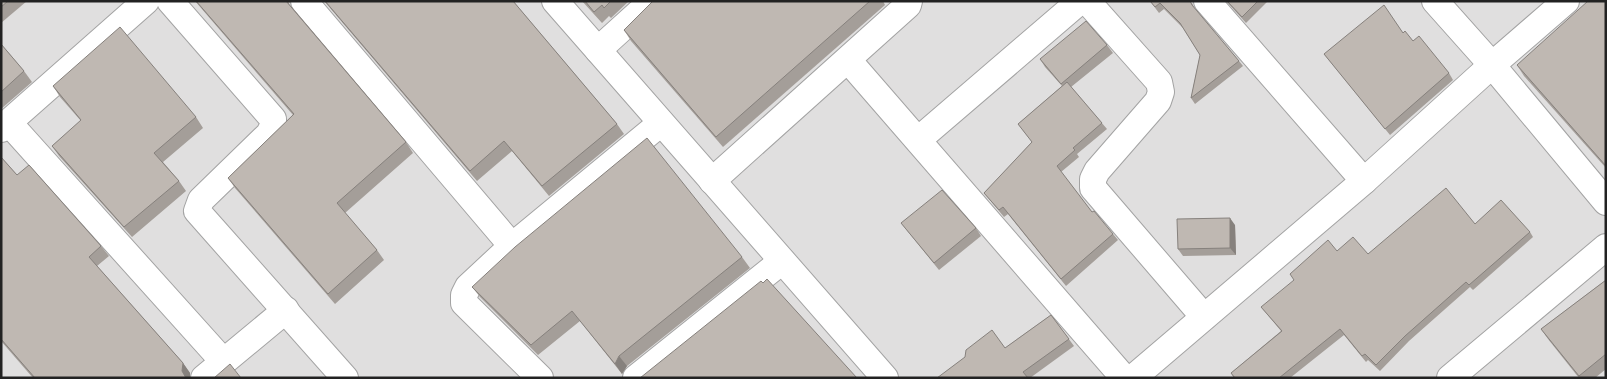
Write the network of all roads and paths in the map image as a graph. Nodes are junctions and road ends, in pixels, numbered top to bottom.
1 (146, 1) edge
2 (170, 1) edge
3 (304, 1) edge
4 (555, 1) edge
5 (652, 1) edge
6 (909, 1) edge
7 (1080, 1) edge
8 (1087, 1) edge
9 (1206, 1) edge
10 (1434, 1) edge
11 (1566, 1) edge
12 (598, 50) junction
13 (848, 60) junction
14 (1492, 65) junction
15 (661, 123) junction
16 (5, 126) edge
17 (918, 140) junction
18 (712, 181) junction
19 (1364, 181) junction
20 (1606, 202) edge
21 (512, 246) junction
22 (1606, 247) edge
23 (782, 260) junction
24 (286, 310) junction
25 (1204, 317) junction
26 (214, 370) edge
27 (642, 376) edge
28 (1452, 377) edge
29 (345, 378) edge
30 (540, 378) edge
31 (885, 378) edge
32 (1124, 378) edge
33 (1133, 378) edge

1 - 16 street
2 - 24 street
3 - 21 street
4 - 12 street
5 - 12 street
6 - 13 street
7 - 17 street
8 - 25 street
9 - 19 street
10 - 14 street
11 - 14 street
12 - 15 street
13 - 17 street
13 - 18 street
14 - 19 street
14 - 20 street
15 - 18 street
15 - 21 street
16 - 26 street
17 - 32 street
18 - 23 street
19 - 25 street
21 - 30 street
22 - 28 street
23 - 27 street
23 - 31 street
24 - 26 street
24 - 29 street
25 - 33 street

